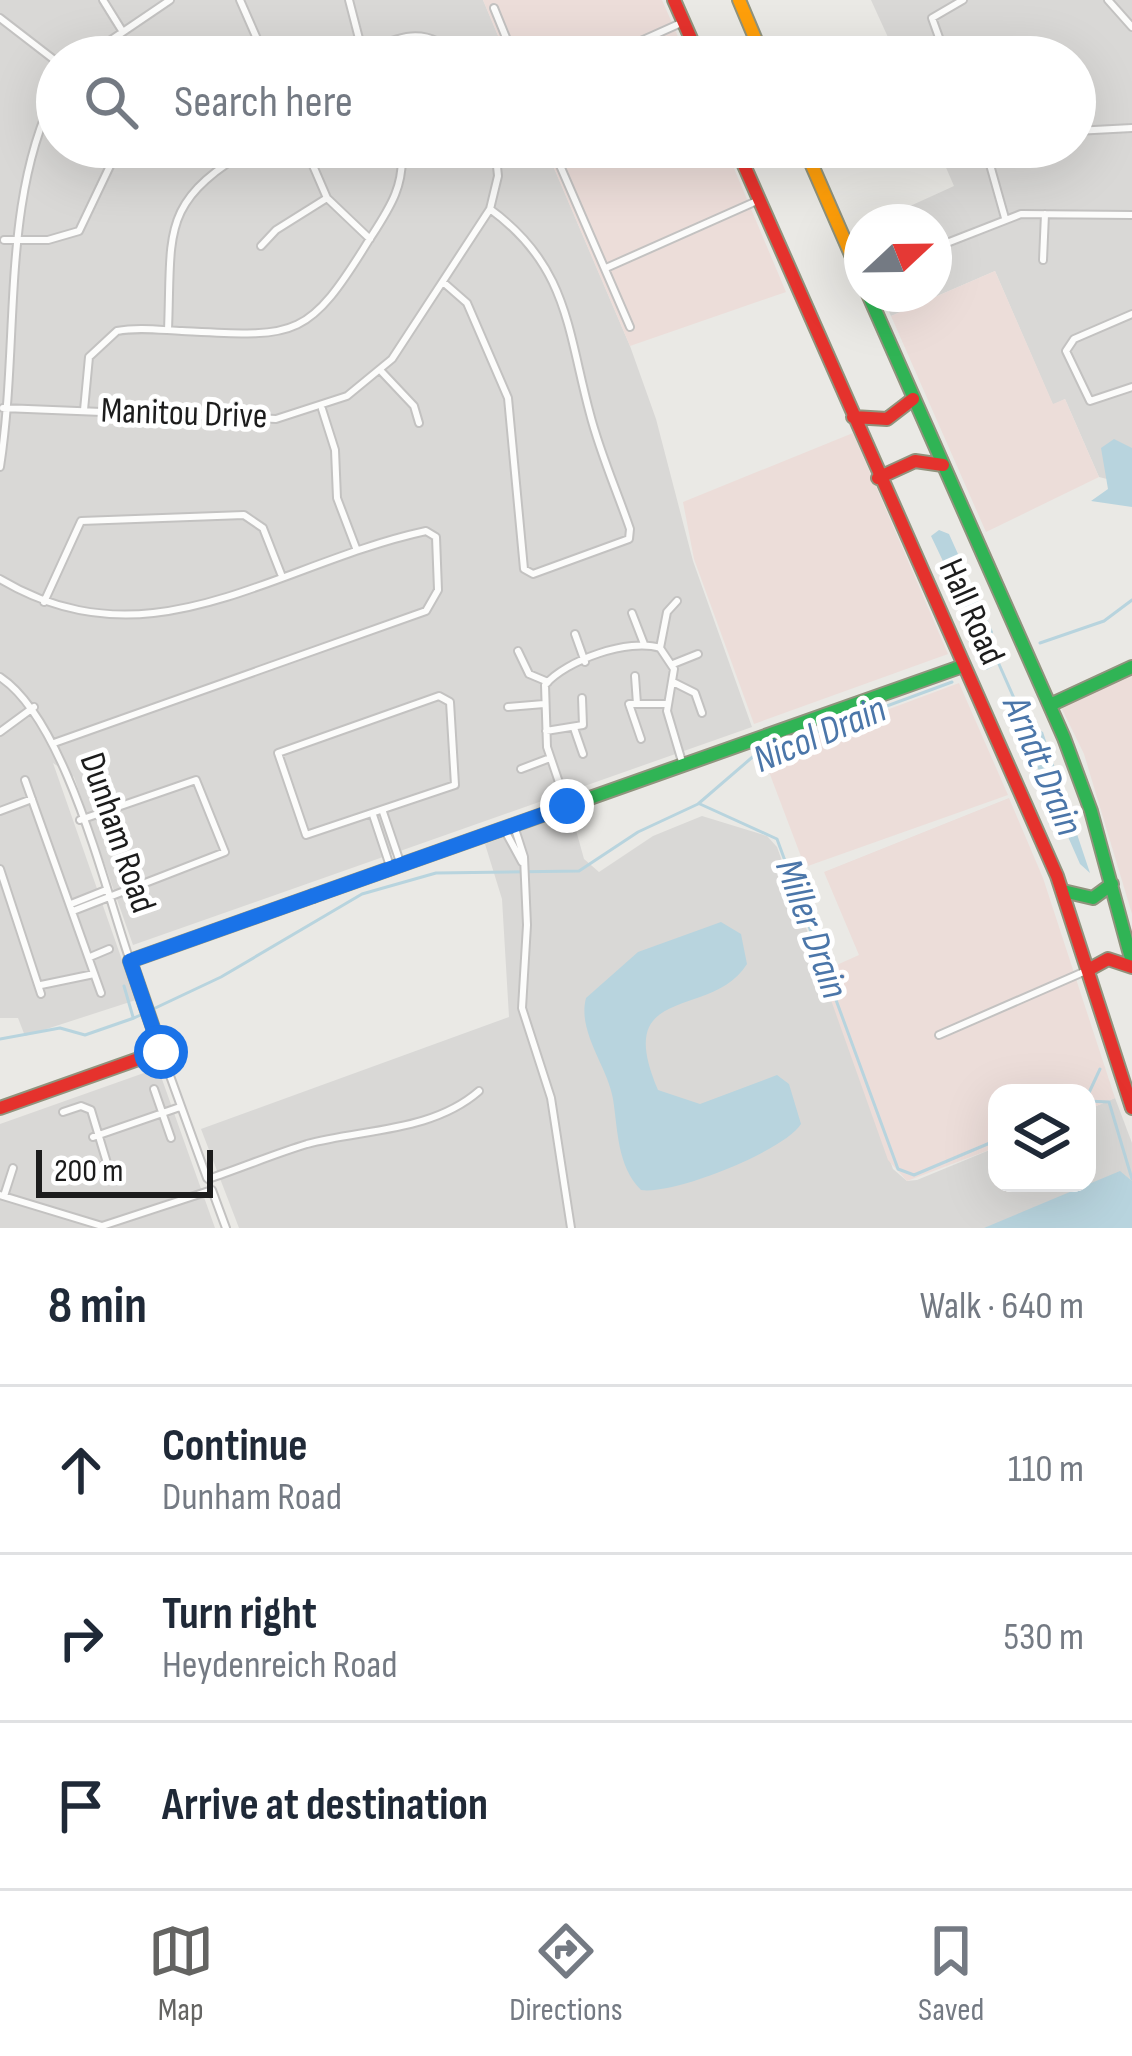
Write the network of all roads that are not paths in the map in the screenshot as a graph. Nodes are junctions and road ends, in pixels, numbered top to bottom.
1 (104, 0) edge
2 (170, 0) edge
3 (240, 0) edge
4 (349, 0) edge
5 (674, 0) edge
6 (739, 0) edge
7 (963, 0) edge
8 (1108, 0) edge
9 (494, 8) dead end
10 (0, 18) edge
11 (684, 22) junction
12 (1132, 27) edge
13 (121, 29) junction
14 (112, 36) edge
15 (256, 36) edge
16 (359, 36) edge
17 (505, 36) edge
18 (652, 36) edge
19 (690, 36) edge
20 (754, 36) edge
21 (938, 36) edge
22 (36, 46) edge
23 (36, 124) edge
24 (1132, 128) edge
25 (1096, 130) edge
26 (23, 145) dead end
27 (109, 168) edge
28 (220, 168) edge
29 (314, 168) edge
30 (400, 168) edge
31 (497, 168) edge
32 (561, 168) edge
33 (745, 168) edge
34 (813, 168) edge
35 (991, 168) edge
36 (327, 198) junction
37 (759, 200) junction
38 (490, 209) junction
39 (1045, 214) junction
40 (1132, 214) edge
41 (1005, 218) junction
42 (3, 227) dead end
43 (844, 238) edge
44 (370, 239) junction
45 (952, 240) edge
46 (3, 244) edge
47 (261, 246) dead end
48 (1043, 260) dead end
49 (2, 268) edge
50 (606, 268) junction
51 (442, 282) junction
52 (876, 312) edge
53 (1132, 314) edge
54 (2, 322) edge
55 (630, 327) dead end
56 (168, 330) junction
57 (381, 371) junction
58 (1132, 387) edge
59 (913, 399) junction
60 (3, 408) junction
61 (322, 409) junction
62 (84, 410) junction
63 (854, 417) junction
64 (419, 423) dead end
65 (943, 464) junction
66 (0, 467) edge
67 (878, 478) junction
68 (356, 548) junction
69 (281, 574) junction
70 (0, 579) edge
71 (676, 601) dead end
72 (44, 602) junction
73 (632, 613) dead end
74 (575, 634) dead end
75 (644, 644) junction
76 (660, 648) junction
77 (518, 651) dead end
78 (698, 654) dead end
79 (585, 662) junction
80 (673, 664) junction
81 (960, 667) junction
82 (1132, 667) edge
83 (635, 676) dead end
84 (0, 677) edge
85 (548, 682) junction
86 (675, 682) junction
87 (581, 698) dead end
88 (544, 704) junction
89 (637, 704) junction
90 (667, 704) junction
91 (1049, 705) junction
92 (34, 707) junction
93 (508, 707) dead end
94 (702, 713) dead end
95 (574, 728) junction
96 (546, 730) junction
97 (0, 732) edge
98 (641, 739) dead end
99 (54, 743) junction
100 (584, 754) dead end
101 (550, 758) junction
102 (683, 765) junction
103 (521, 769) dead end
104 (25, 780) dead end
105 (32, 799) junction
106 (567, 806) junction
107 (0, 811) edge
108 (383, 812) junction
109 (373, 815) junction
110 (80, 820) junction
111 (508, 827) junction
112 (396, 867) junction
113 (0, 869) edge
114 (1112, 884) junction
115 (1063, 891) junction
116 (107, 894) junction
117 (72, 908) junction
118 (109, 949) dead end
119 (88, 957) junction
120 (130, 961) junction
121 (1132, 965) edge
122 (1088, 970) junction
123 (94, 974) junction
124 (101, 993) dead end
125 (939, 1035) dead end
126 (161, 1052) junction
127 (154, 1089) dead end
128 (479, 1091) dead end
129 (180, 1107) junction
130 (0, 1108) edge
131 (1132, 1108) edge
132 (63, 1112) dead end
133 (162, 1113) junction
134 (96, 1136) junction
135 (171, 1138) dead end
136 (13, 1168) dead end
137 (89, 1173) dead end
138 (208, 1179) junction
139 (212, 1190) junction
140 (2, 1196) edge
141 (134, 1218) junction
142 (65, 1223) edge
143 (137, 1228) edge
144 (226, 1228) edge
145 (571, 1228) edge

1 - 13 street
2 - 13 street
3 - 15 street
4 - 16 street
5 - 11 main road
6 - 20 main road
7 - 21 street
8 - 12 street
9 - 17 street
10 - 22 street
11 - 18 street
11 - 19 main road
13 - 14 street
23 - 26 street
24 - 25 street
27 - 46 street
28 - 56 street
29 - 36 street
30 - 44 street
31 - 38 street, Manitou Drive
32 - 50 street
33 - 37 main road, Hall Road
34 - 43 main road
35 - 41 street
36 - 44 street
36 - 47 street
37 - 50 street
37 - 63 main road, Hall Road
38 - 51 street, Manitou Drive
38 - 51 street
39 - 40 street
39 - 41 street
39 - 48 street
41 - 45 street
42 - 46 street
44 - 56 street
49 - 54 street
50 - 55 street
51 - 57 street, Manitou Drive
52 - 59 main road, Hall Road
53 - 58 street
54 - 60 street
56 - 62 street
57 - 61 street, Manitou Drive
57 - 64 street
59 - 63 main road
59 - 65 main road, Hall Road
60 - 62 street, Manitou Drive
60 - 66 street
61 - 62 street, Manitou Drive
61 - 68 street
63 - 67 main road, Hall Road
65 - 67 main road
65 - 91 main road, Hall Road
67 - 81 main road, Hall Road
68 - 69 street
68 - 99 street
69 - 72 street
69 - 72 street
70 - 72 street
71 - 76 street
73 - 75 street
74 - 79 street
75 - 76 street
75 - 79 street
76 - 80 street
77 - 85 street
78 - 80 street
79 - 85 street
80 - 86 street
81 - 102 main road
81 - 115 main road, Hall Road
82 - 91 main road
83 - 89 street
84 - 92 street, Dunham Road
85 - 88 street
86 - 90 street
86 - 94 street
87 - 95 street
88 - 93 street
88 - 96 street
89 - 90 street
89 - 98 street
90 - 102 street
91 - 114 main road, Hall Road
92 - 97 street
92 - 99 street, Dunham Road
95 - 96 street
95 - 100 street
96 - 101 street
99 - 110 street, Dunham Road
101 - 103 street
101 - 106 street
102 - 106 main road
104 - 105 street
105 - 107 street
105 - 117 street
106 - 111 main road
108 - 109 street
108 - 109 street
108 - 112 street
109 - 112 street
110 - 116 street, Dunham Road
110 - 116 street
111 - 112 main road
111 - 145 street
112 - 120 main road
113 - 123 street
114 - 115 main road
114 - 121 main road, Hall Road
115 - 122 main road, Hall Road
116 - 117 street
116 - 120 street, Dunham Road
117 - 119 street
118 - 119 street
119 - 123 street
120 - 126 main road, Dunham Road
121 - 122 main road
122 - 125 street
122 - 131 main road, Hall Road
123 - 124 street
126 - 129 street, Dunham Road
126 - 130 main road
127 - 133 street
128 - 138 street
129 - 133 street
129 - 138 street, Dunham Road
132 - 134 street
133 - 134 street
133 - 135 street
134 - 137 street
136 - 140 street
138 - 139 street, Dunham Road
139 - 141 street
139 - 144 street, Dunham Road
140 - 142 street
141 - 142 street
141 - 143 street

